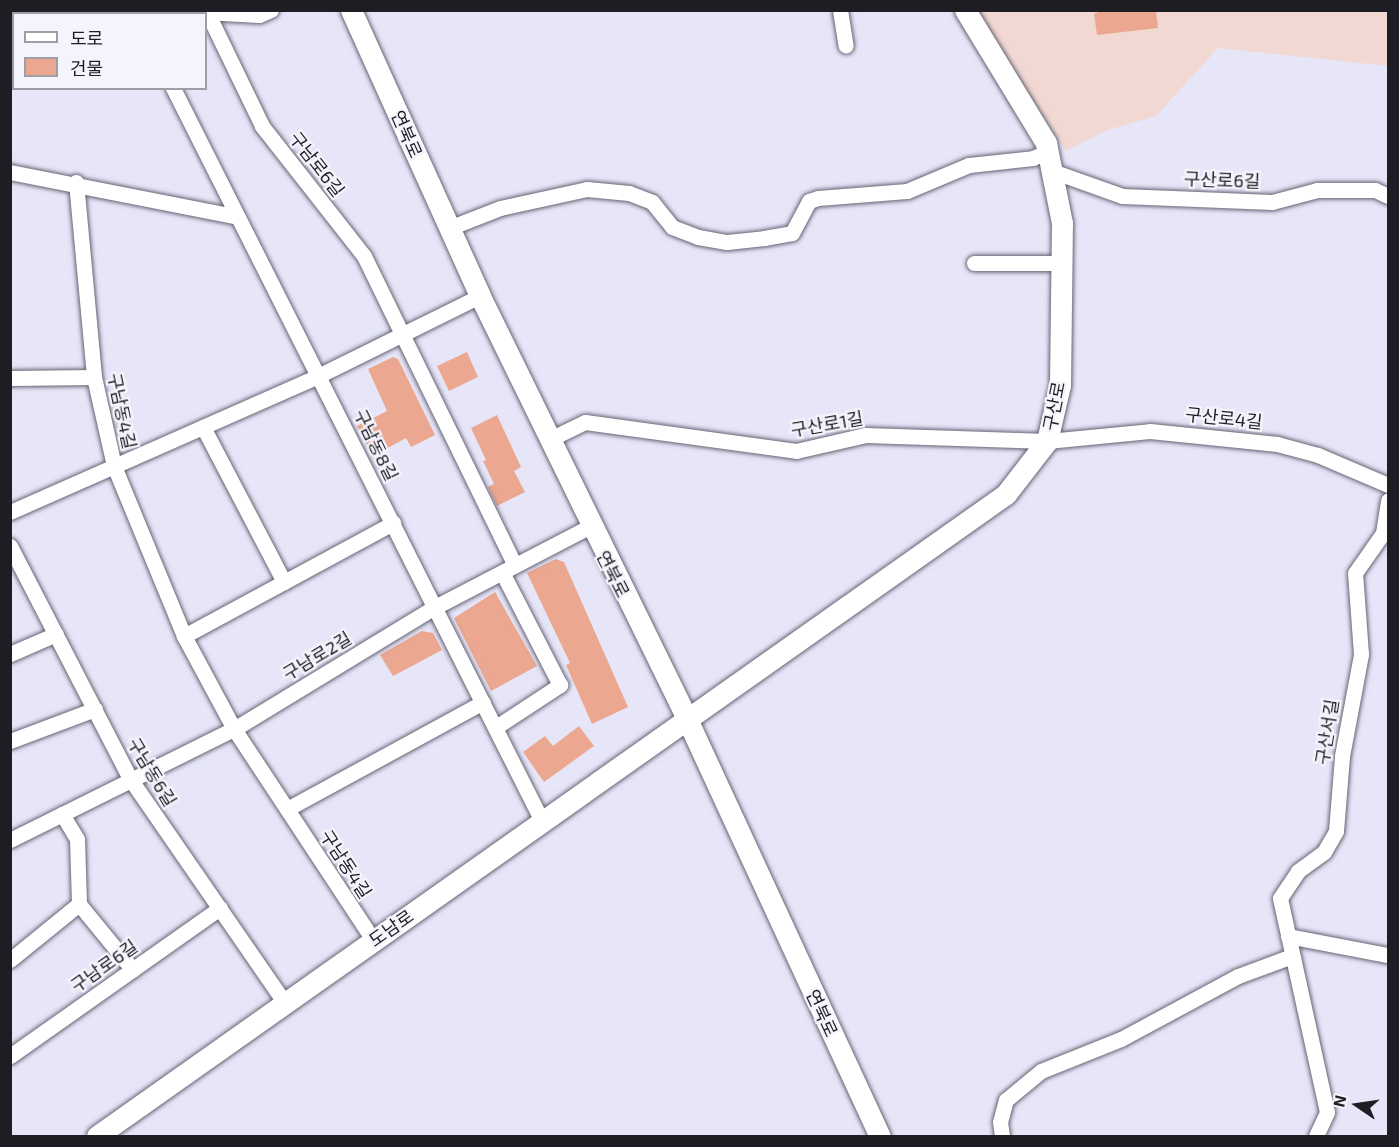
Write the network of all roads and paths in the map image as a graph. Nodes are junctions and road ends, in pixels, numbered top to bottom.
1 (168, 10) edge
2 (271, 10) edge
3 (351, 10) edge
4 (840, 10) edge
5 (965, 10) edge
6 (207, 12) junction
7 (846, 46) dead end
8 (174, 90) edge
9 (1048, 151) junction
10 (10, 172) edge
11 (1055, 172) junction
12 (76, 183) junction
13 (1389, 196) edge
14 (235, 216) junction
15 (449, 228) junction
16 (974, 263) dead end
17 (1064, 263) junction
18 (480, 296) junction
19 (406, 334) junction
20 (320, 375) junction
21 (94, 376) junction
22 (10, 378) edge
23 (203, 427) junction
24 (548, 440) junction
25 (1047, 441) junction
26 (114, 466) junction
27 (1389, 486) edge
28 (1389, 500) edge
29 (10, 512) edge
30 (393, 523) junction
31 (589, 526) junction
32 (10, 546) edge
33 (508, 569) junction
34 (284, 582) junction
35 (435, 607) junction
36 (56, 634) junction
37 (184, 636) junction
38 (10, 654) edge
39 (483, 702) junction
40 (94, 709) junction
41 (687, 719) junction
42 (496, 727) junction
43 (234, 729) junction
44 (10, 741) edge
45 (131, 780) junction
46 (287, 809) junction
47 (62, 814) junction
48 (542, 821) junction
49 (10, 840) edge
50 (79, 903) junction
51 (220, 908) junction
52 (1288, 936) junction
53 (374, 940) junction
54 (1389, 955) edge
55 (1292, 956) junction
56 (10, 960) edge
57 (133, 970) junction
58 (285, 1003) junction
59 (10, 1056) edge
60 (97, 1137) edge
61 (879, 1137) edge
62 (1002, 1137) edge
63 (1316, 1137) edge

1 - 6 street
2 - 6 street
3 - 15 main road, 연북로
4 - 7 street
5 - 9 main road, 구산로
6 - 19 street, 구남로6길
8 - 14 street, 구남동8길
9 - 11 main road, 구산로
9 - 15 street
10 - 12 street
11 - 13 street, 구산로6길
11 - 17 main road, 구산로
12 - 14 street
12 - 21 street, 구남동4길
14 - 20 street, 구남동8길
15 - 18 main road, 연북로
16 - 17 street
17 - 25 main road, 구산로
18 - 19 street
18 - 24 main road, 연북로
19 - 20 street
19 - 33 street, 구남로6길
20 - 23 street
20 - 30 street, 구남동8길
21 - 22 street
21 - 26 street, 구남동4길
23 - 26 street
23 - 34 street
24 - 25 street, 구산로1길
24 - 31 main road, 연북로
25 - 27 street, 구산로4길
25 - 41 main road, 구산로
26 - 29 street
26 - 37 street, 구남동4길
28 - 52 street, 구산서길
30 - 34 street
30 - 35 street, 구남동8길
31 - 33 street, 구남로2길
31 - 41 main road, 연북로
32 - 36 street, 구남동6길
33 - 35 street, 구남로2길
33 - 42 street, 구남로6길
34 - 37 street
35 - 39 street, 구남동8길
35 - 43 street, 구남로2길
36 - 38 street
36 - 40 street, 구남동6길
37 - 43 street, 구남동4길
39 - 42 street, 구남동8길
39 - 46 street
40 - 44 street
40 - 45 street, 구남동6길
41 - 48 main road, 도남로
41 - 61 main road, 연북로
42 - 48 street, 구남동8길
43 - 45 street, 구남로2길
43 - 46 street, 구남동4길
45 - 47 street, 구남로2길
45 - 51 street, 구남동6길
46 - 53 street, 구남동4길
47 - 49 street, 구남로2길
47 - 50 street
48 - 53 main road, 도남로
50 - 56 street
50 - 57 street
51 - 57 street, 구남로6길
51 - 58 street, 구남동6길
52 - 54 street
52 - 55 street, 구산서길
53 - 58 main road, 도남로
55 - 62 street
55 - 63 street, 구산서길
57 - 59 street, 구남로6길
58 - 60 main road, 도남로

